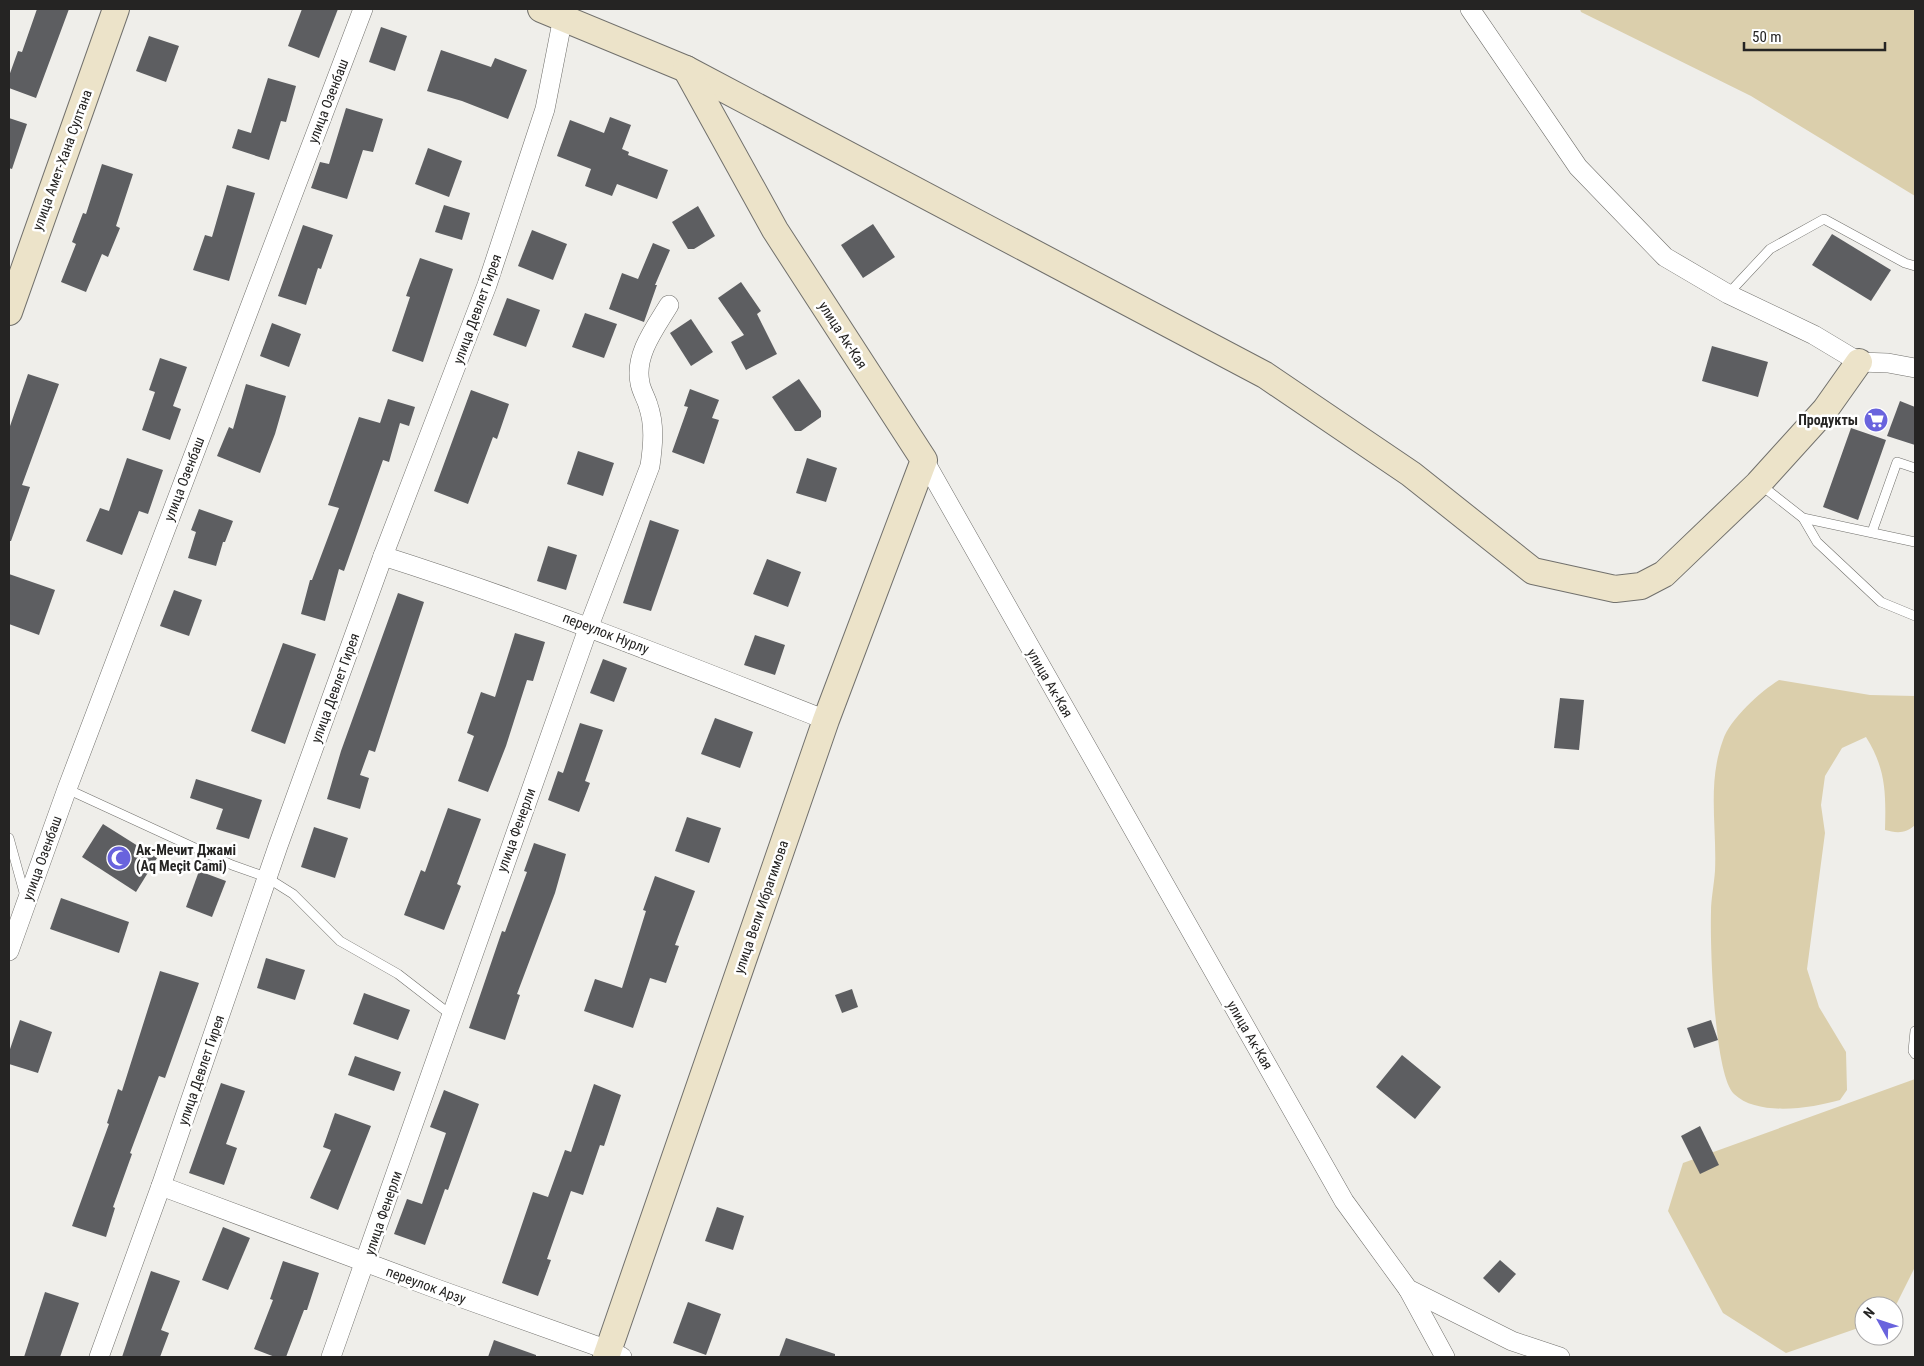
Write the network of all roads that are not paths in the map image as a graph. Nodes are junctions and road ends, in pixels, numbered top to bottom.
1 (116, 9) edge
2 (363, 9) edge
3 (1470, 9) edge
4 (552, 13) edge
5 (686, 69) junction
6 (1915, 266) edge
7 (1728, 294) junction
8 (669, 306) dead end
9 (9, 312) edge
10 (1859, 362) junction
11 (1915, 368) edge
12 (924, 460) junction
13 (1915, 468) edge
14 (1758, 484) junction
15 (1803, 518) junction
16 (1872, 532) junction
17 (1915, 542) edge
18 (383, 556) junction
19 (1915, 616) edge
20 (589, 626) junction
21 (826, 720) junction
22 (67, 789) junction
23 (9, 838) edge
24 (266, 877) junction
25 (27, 901) junction
26 (9, 951) edge
27 (451, 1015) junction
28 (1915, 1031) edge
29 (1915, 1054) edge
30 (161, 1186) junction
31 (366, 1263) junction
32 (1408, 1289) junction
33 (612, 1355) edge
34 (99, 1357) edge
35 (331, 1357) edge
36 (1445, 1357) edge
37 (1560, 1357) edge

1 - 9 street, улица Амет-Хана Султана
2 - 22 street, улица Озенбаш
3 - 7 street
4 - 5 street
4 - 18 street, улица Девлет Гирея
5 - 12 street, улица Ак-Кая
5 - 14 street
6 - 7 lane
7 - 10 street
8 - 20 street, улица Фенерли
10 - 11 street
10 - 14 street
12 - 21 street, улица Вели Ибрагимова
12 - 32 street, улица Ак-Кая
13 - 16 lane
14 - 15 lane
15 - 16 lane
15 - 19 lane
16 - 17 lane
18 - 20 street, переулок Нурлу
18 - 24 street, улица Девлет Гирея
20 - 21 street, переулок Нурлу
20 - 27 street, улица Фенерли
21 - 33 street, улица Вели Ибрагимова
22 - 24 lane
22 - 25 street, улица Озенбаш
23 - 25 lane
24 - 27 lane
24 - 30 street, улица Девлет Гирея
25 - 26 street, улица Озенбаш
27 - 31 street, улица Фенерли
28 - 29 lane
30 - 31 street, переулок Арзу
30 - 34 street, улица Девлет Гирея
31 - 33 street, переулок Арзу
31 - 35 street, улица Фенерли
32 - 36 street
32 - 37 street, улица Ак-Кая

